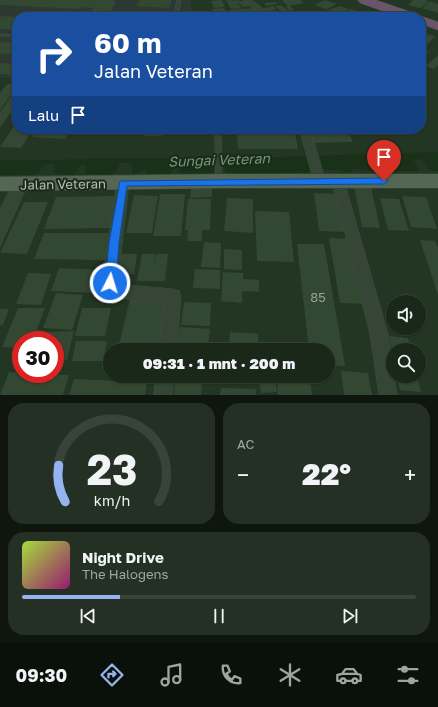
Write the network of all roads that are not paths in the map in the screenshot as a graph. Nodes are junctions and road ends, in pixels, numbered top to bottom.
1 (179, 0) edge
2 (248, 0) edge
3 (350, 0) edge
4 (364, 0) edge
5 (177, 12) edge
6 (262, 12) edge
7 (384, 12) edge
8 (398, 12) edge
9 (426, 22) edge
10 (438, 26) edge
11 (426, 27) edge
12 (438, 31) edge
13 (0, 35) edge
14 (12, 36) edge
15 (218, 134) edge
16 (306, 134) edge
17 (219, 178) junction
18 (325, 179) junction
19 (438, 181) edge
20 (123, 183) junction
21 (0, 184) edge
22 (169, 343) edge
23 (164, 383) edge
24 (163, 395) edge
25 (388, 395) edge

1 - 5 lane
2 - 6 street
3 - 7 highway
4 - 8 highway
9 - 10 highway
11 - 12 highway
13 - 14 lane
15 - 17 lane
16 - 18 street
17 - 18 main road, Jalan Veteran
17 - 20 main road, Jalan Veteran
18 - 19 main road, Jalan Veteran
18 - 25 street
20 - 21 main road, Jalan Veteran
20 - 22 street
23 - 24 street

